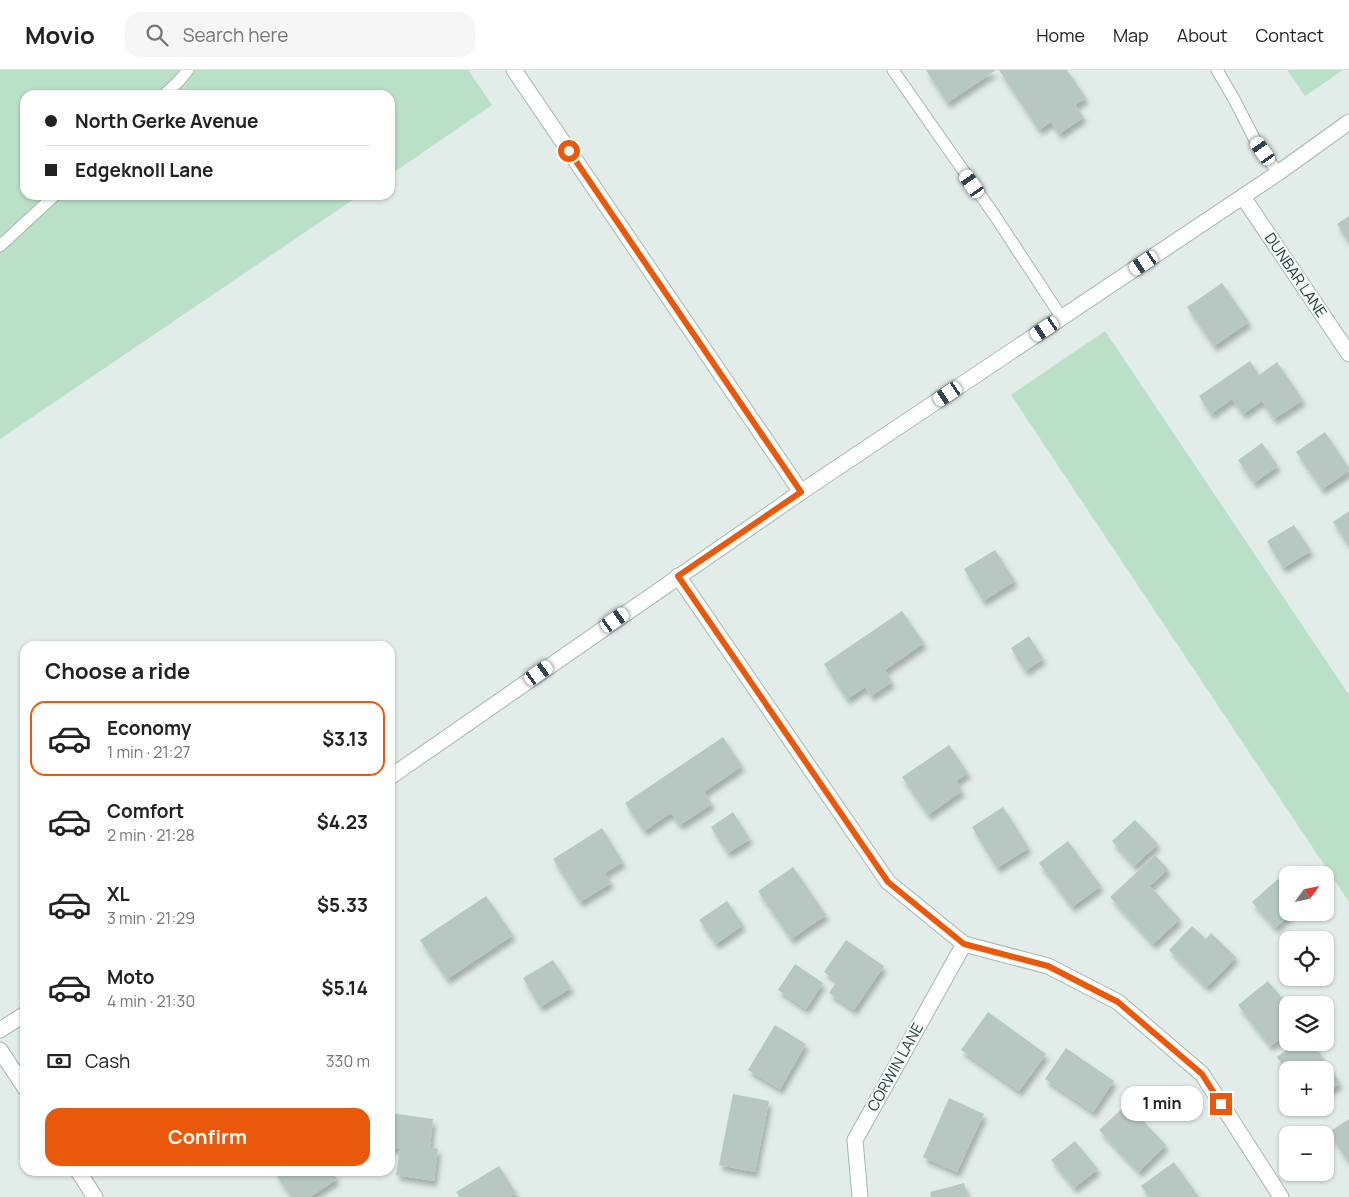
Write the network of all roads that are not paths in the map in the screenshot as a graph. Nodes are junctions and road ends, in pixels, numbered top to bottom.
1 (188, 70) edge
2 (514, 70) edge
3 (893, 70) edge
4 (1217, 70) edge
5 (169, 90) edge
6 (1349, 122) edge
7 (1278, 173) junction
8 (1243, 197) junction
9 (50, 200) edge
10 (0, 246) edge
11 (1062, 318) junction
12 (1349, 354) edge
13 (801, 492) junction
14 (678, 576) junction
15 (395, 774) edge
16 (964, 944) junction
17 (20, 1017) edge
18 (0, 1030) edge
19 (0, 1050) edge
20 (20, 1080) edge
21 (81, 1176) edge
22 (95, 1197) edge
23 (860, 1197) edge
24 (1281, 1197) edge

1 - 5 lane
2 - 13 street
3 - 11 lane
4 - 7 lane
6 - 7 street
7 - 8 street
8 - 11 street
8 - 12 street, DUNBAR LANE
9 - 10 lane
11 - 13 street
13 - 14 street
14 - 15 street
14 - 16 street
16 - 23 street, CORWIN LANE
16 - 24 street
17 - 18 street
19 - 20 street
21 - 22 street

